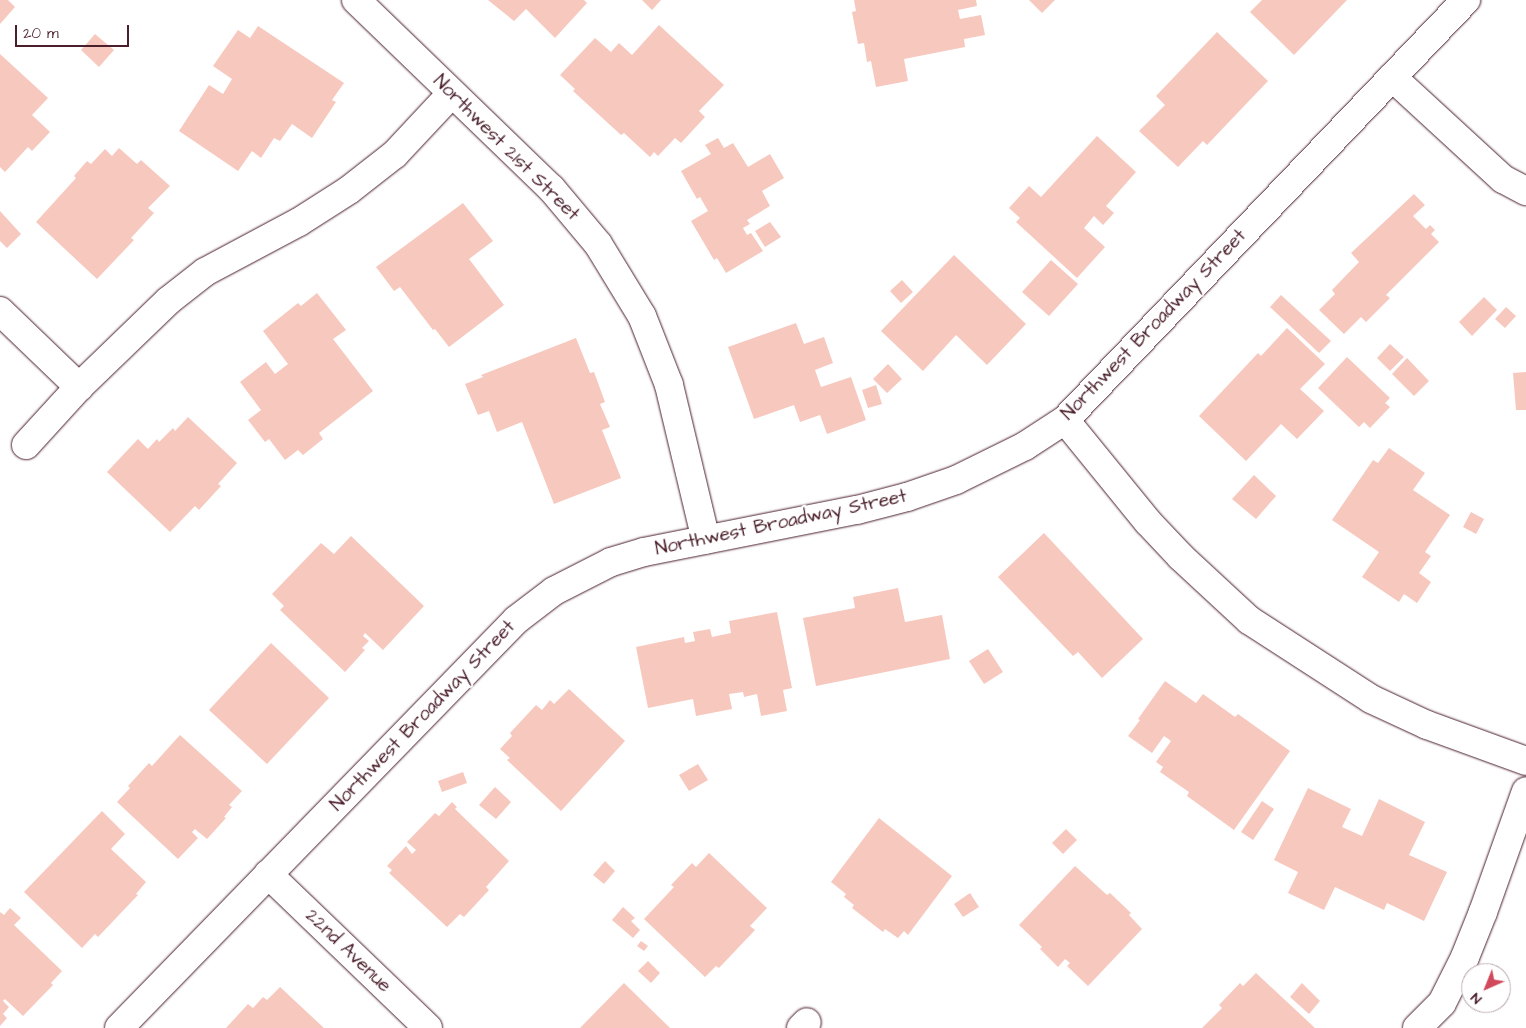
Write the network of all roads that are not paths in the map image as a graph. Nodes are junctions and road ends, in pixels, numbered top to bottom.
1 (356, 0) edge
2 (1466, 0) edge
3 (1392, 77) junction
4 (452, 93) junction
5 (1526, 191) edge
6 (0, 311) edge
7 (79, 387) junction
8 (1064, 420) junction
9 (26, 445) dead end
10 (706, 540) junction
11 (1526, 761) edge
12 (1526, 791) edge
13 (268, 874) junction
14 (118, 1028) edge
15 (428, 1028) edge
16 (1417, 1028) edge

1 - 4 street, Northwest 21st Street
2 - 3 street, Northwest Broadway Street
3 - 5 street
3 - 8 street, Northwest Broadway Street
4 - 7 street
4 - 10 street, Northwest 21st Street
6 - 7 street
7 - 9 street
8 - 10 street, Northwest Broadway Street
8 - 11 street
10 - 13 street, Northwest Broadway Street
12 - 16 street
13 - 14 street, Northwest Broadway Street
13 - 15 street, 22nd Avenue

